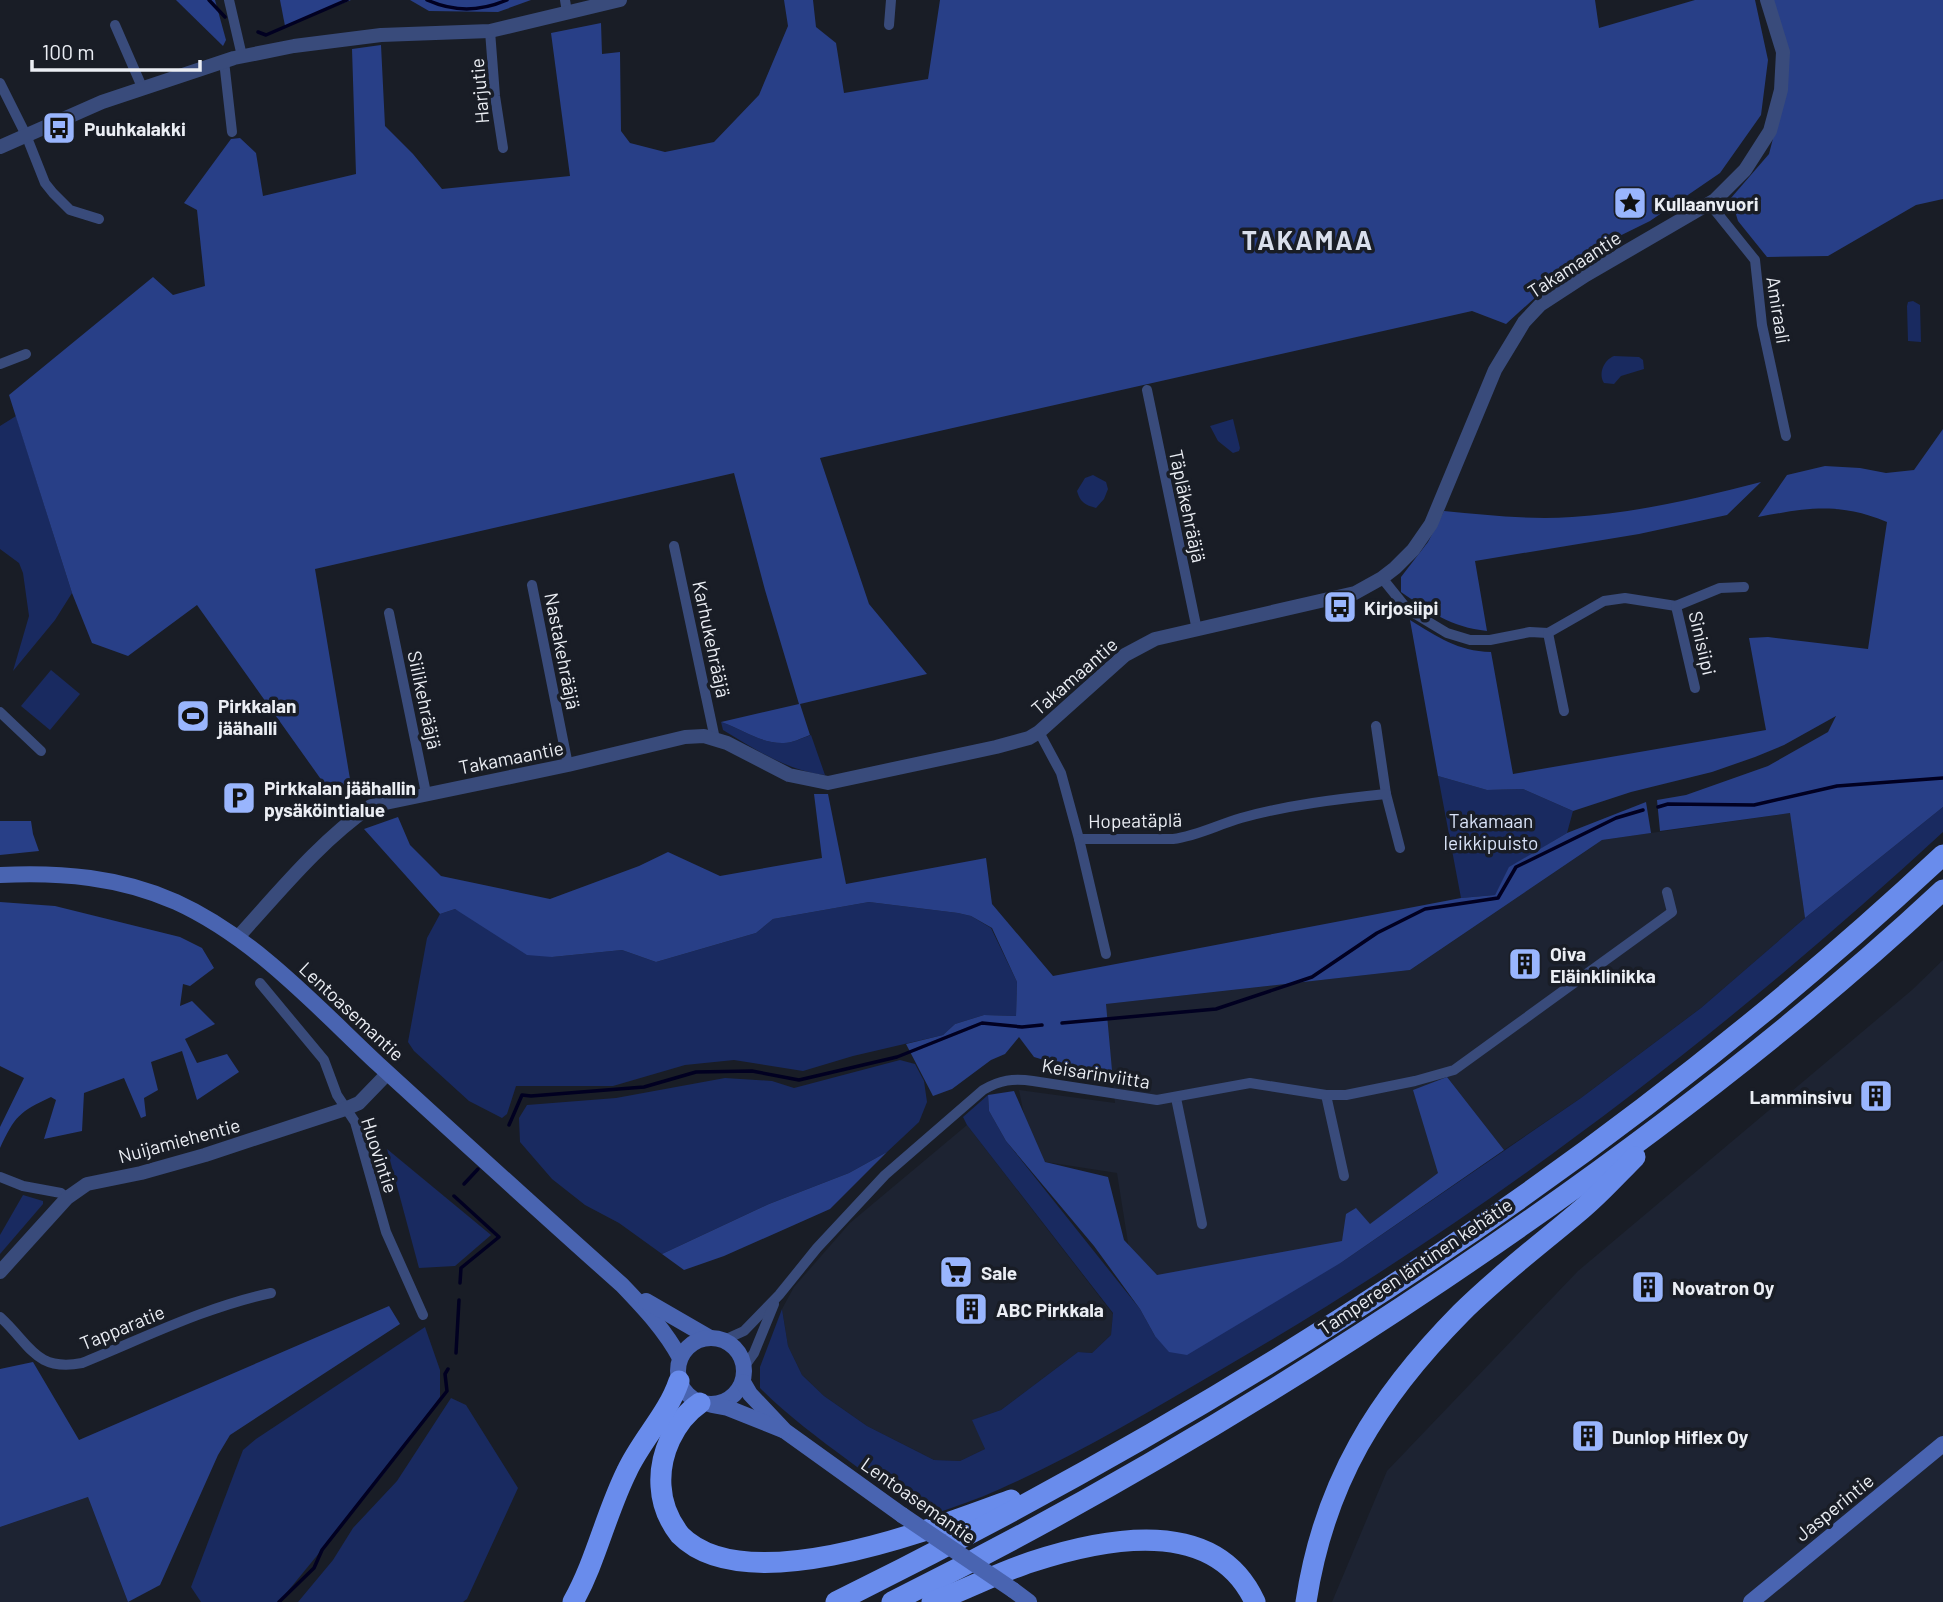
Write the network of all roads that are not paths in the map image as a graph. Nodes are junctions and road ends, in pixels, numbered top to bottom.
1 (229, 0) edge
2 (620, 0) edge
3 (891, 0) edge
4 (1768, 0) edge
5 (566, 6) edge
6 (115, 25) dead end
7 (889, 25) dead end
8 (491, 31) junction
9 (242, 56) junction
10 (224, 61) junction
11 (0, 83) edge
12 (142, 87) junction
13 (232, 132) dead end
14 (26, 135) junction
15 (0, 147) edge
16 (503, 148) dead end
17 (1709, 203) junction
18 (99, 219) dead end
19 (26, 354) dead end
20 (0, 364) edge
21 (1147, 390) dead end
22 (1786, 436) dead end
23 (674, 546) dead end
24 (1382, 578) junction
25 (533, 585) dead end
26 (1744, 587) dead end
27 (1676, 606) junction
28 (389, 613) dead end
29 (1197, 629) junction
30 (1548, 633) junction
31 (1695, 688) dead end
32 (1564, 711) dead end
33 (0, 712) edge
34 (1376, 726) dead end
35 (1039, 732) junction
36 (715, 739) junction
37 (41, 751) dead end
38 (568, 765) junction
39 (426, 793) junction
40 (1386, 794) junction
41 (1079, 839) junction
42 (1401, 848) dead end
43 (1943, 855) edge
44 (0, 875) edge
45 (1943, 890) edge
46 (1667, 892) dead end
47 (237, 938) junction
48 (1106, 954) dead end
49 (260, 983) dead end
50 (388, 1073) junction
51 (1701, 1094) junction
52 (1326, 1095) junction
53 (1175, 1098) junction
54 (345, 1109) junction
55 (1344, 1176) dead end
56 (0, 1177) edge
57 (67, 1198) junction
58 (1202, 1224) dead end
59 (0, 1272) edge
60 (622, 1285) junction
61 (271, 1293) dead end
62 (779, 1295) junction
63 (423, 1315) dead end
64 (0, 1317) edge
65 (717, 1339) junction
66 (680, 1358) junction
67 (744, 1374) junction
68 (679, 1381) junction
69 (706, 1404) junction
70 (785, 1431) junction
71 (1943, 1444) edge
72 (1082, 1474) junction
73 (573, 1602) edge
74 (836, 1602) edge
75 (892, 1602) edge
76 (932, 1602) edge
77 (1029, 1602) edge
78 (1255, 1602) edge
79 (1306, 1602) edge
80 (1751, 1602) edge

1 - 9 street
2 - 5 street
3 - 7 street
4 - 17 street, Takamaantie
5 - 8 street
6 - 12 street
8 - 9 street
8 - 16 street, Harjutie
9 - 10 street
10 - 12 street
10 - 13 street
11 - 14 street
12 - 14 street
14 - 15 street
14 - 18 street
17 - 22 street, Amiraali
17 - 24 street, Takamaantie
19 - 20 street
21 - 29 street, Täpläkehrääjä
23 - 36 street, Karhukehrääjä
24 - 29 street, Takamaantie
24 - 30 street
25 - 38 street, Nastakehrääjä
26 - 27 street
27 - 30 street
27 - 31 street, Sinisiipi
28 - 39 street, Siilikehrääjä
29 - 35 street, Takamaantie
30 - 32 street
33 - 37 street
34 - 40 street
35 - 36 street, Takamaantie
35 - 41 street, Hopeatäplä
36 - 38 street, Takamaantie
38 - 39 street, Takamaantie
39 - 47 street, Takamaantie
40 - 41 street, Hopeatäplä
40 - 42 street
41 - 48 street
43 - 72 highway, Tampereen läntinen kehätie
44 - 47 main road, Lentoasemantie
45 - 51 highway, Tampereen läntinen kehätie
46 - 52 street, Keisarinviitta
47 - 50 main road, Lentoasemantie
49 - 54 street, Huovintie
50 - 54 street, Nuijamiehentie
50 - 60 main road, Lentoasemantie
51 - 75 highway, Tampereen läntinen kehätie
51 - 79 highway
52 - 53 street, Keisarinviitta
52 - 55 street
53 - 58 street
53 - 62 street, Keisarinviitta
54 - 57 street, Nuijamiehentie
54 - 63 street, Huovintie
56 - 57 street
57 - 59 street, Nuijamiehentie
60 - 65 main road, Lentoasemantie
60 - 66 main road, Lentoasemantie
61 - 64 street, Tapparatie
62 - 65 street, Keisarinviitta
62 - 67 street, Keisarinviitta
65 - 66 main road
65 - 67 main road
66 - 68 main road
67 - 69 main road
67 - 70 main road, Lentoasemantie
68 - 69 main road
68 - 73 highway
69 - 70 main road, Lentoasemantie
69 - 72 highway
70 - 77 main road, Lentoasemantie, bridge
71 - 80 main road, Jasperintie
72 - 74 highway, Tampereen läntinen kehätie
76 - 78 highway

